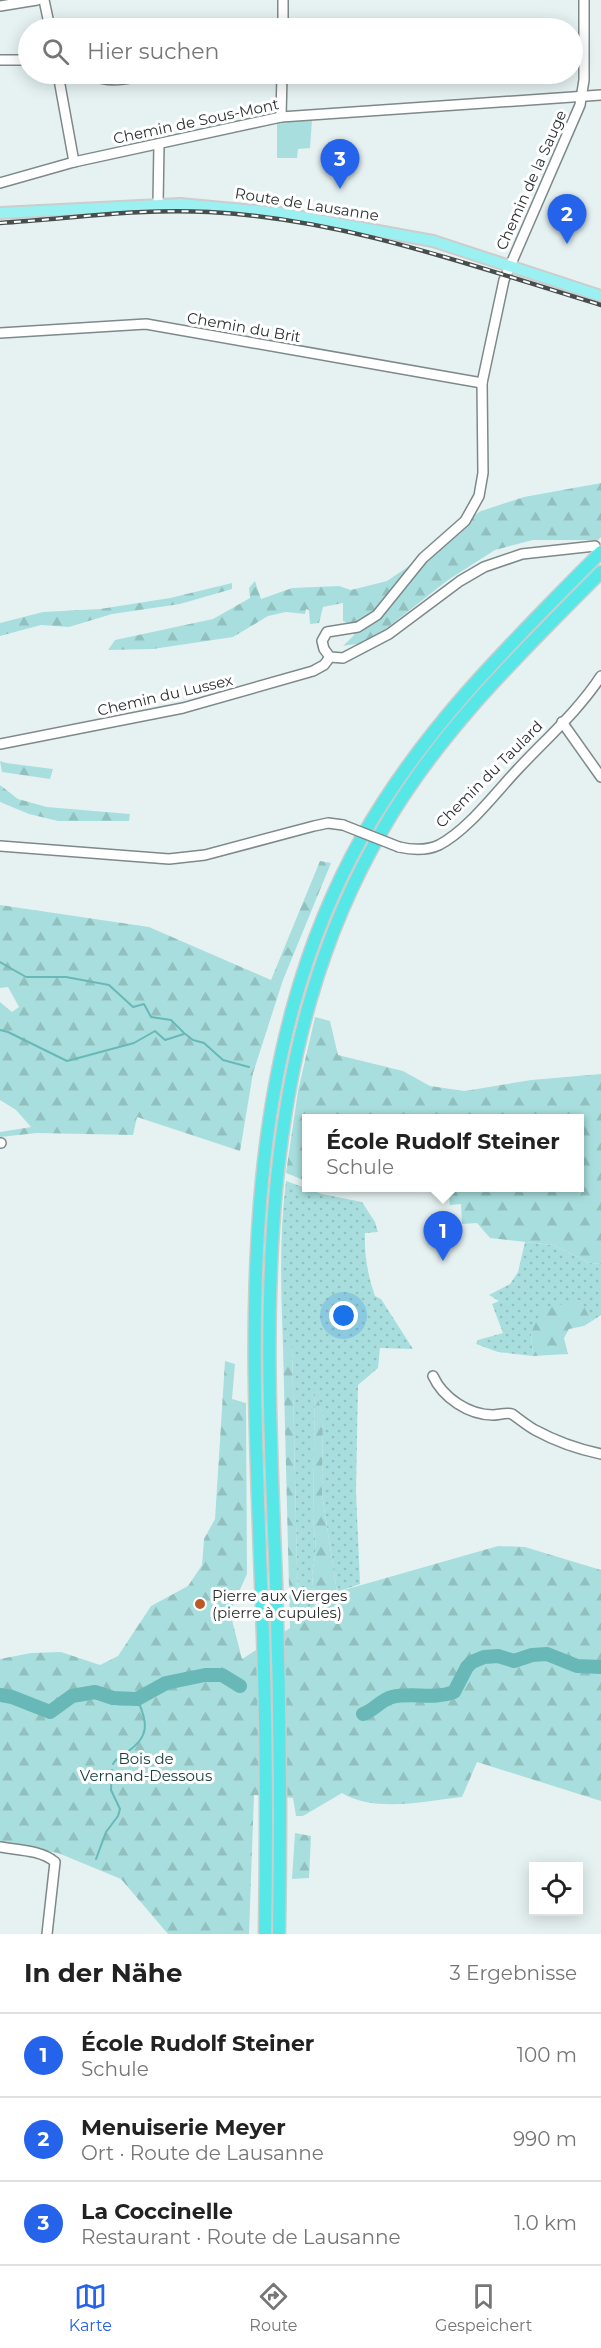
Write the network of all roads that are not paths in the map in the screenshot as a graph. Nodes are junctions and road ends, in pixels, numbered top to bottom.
1 (37, 0) edge
2 (44, 0) edge
3 (283, 0) edge
4 (585, 0) edge
5 (0, 6) edge
6 (48, 18) edge
7 (283, 18) edge
8 (0, 60) edge
9 (18, 60) edge
10 (60, 84) edge
11 (282, 84) edge
12 (601, 95) edge
13 (582, 96) junction
14 (281, 117) junction
15 (159, 144) junction
16 (74, 162) junction
17 (0, 183) edge
18 (158, 204) junction
19 (0, 213) edge
20 (510, 265) junction
21 (601, 296) edge
22 (0, 333) edge
23 (482, 383) junction
24 (598, 549) edge
25 (601, 572) edge
26 (330, 657) junction
27 (601, 676) edge
28 (562, 722) junction
29 (0, 744) edge
30 (601, 777) edge
31 (0, 846) edge
32 (433, 1376) dead end
33 (601, 1454) edge
34 (0, 1847) edge
35 (47, 1934) edge
36 (264, 1934) edge
37 (279, 1934) edge

1 - 5 street
2 - 6 street
3 - 7 street
4 - 13 street, Chemin de la Sauge
8 - 9 street
10 - 16 street
11 - 14 street
12 - 13 street, Chemin de Sous-Mont
13 - 14 street, Chemin de Sous-Mont
13 - 20 street, Chemin de la Sauge
14 - 15 street, Chemin de Sous-Mont
15 - 16 street, Chemin de Sous-Mont
15 - 18 street
16 - 17 street, Chemin de Sous-Mont
18 - 19 main road, Route de Lausanne
18 - 20 main road, Route de Lausanne
20 - 21 main road, Route de Lausanne
20 - 23 street, Chemin de la Sauge
22 - 23 street, Chemin du Brit
23 - 26 street, Chemin de la Sauge
24 - 26 street, Chemin du Lussex
24 - 36 highway
25 - 37 highway
26 - 29 street, Chemin du Lussex
27 - 28 street, Chemin du Taulard
28 - 30 street
28 - 31 street, Chemin du Taulard, bridge
32 - 33 street
34 - 35 street

